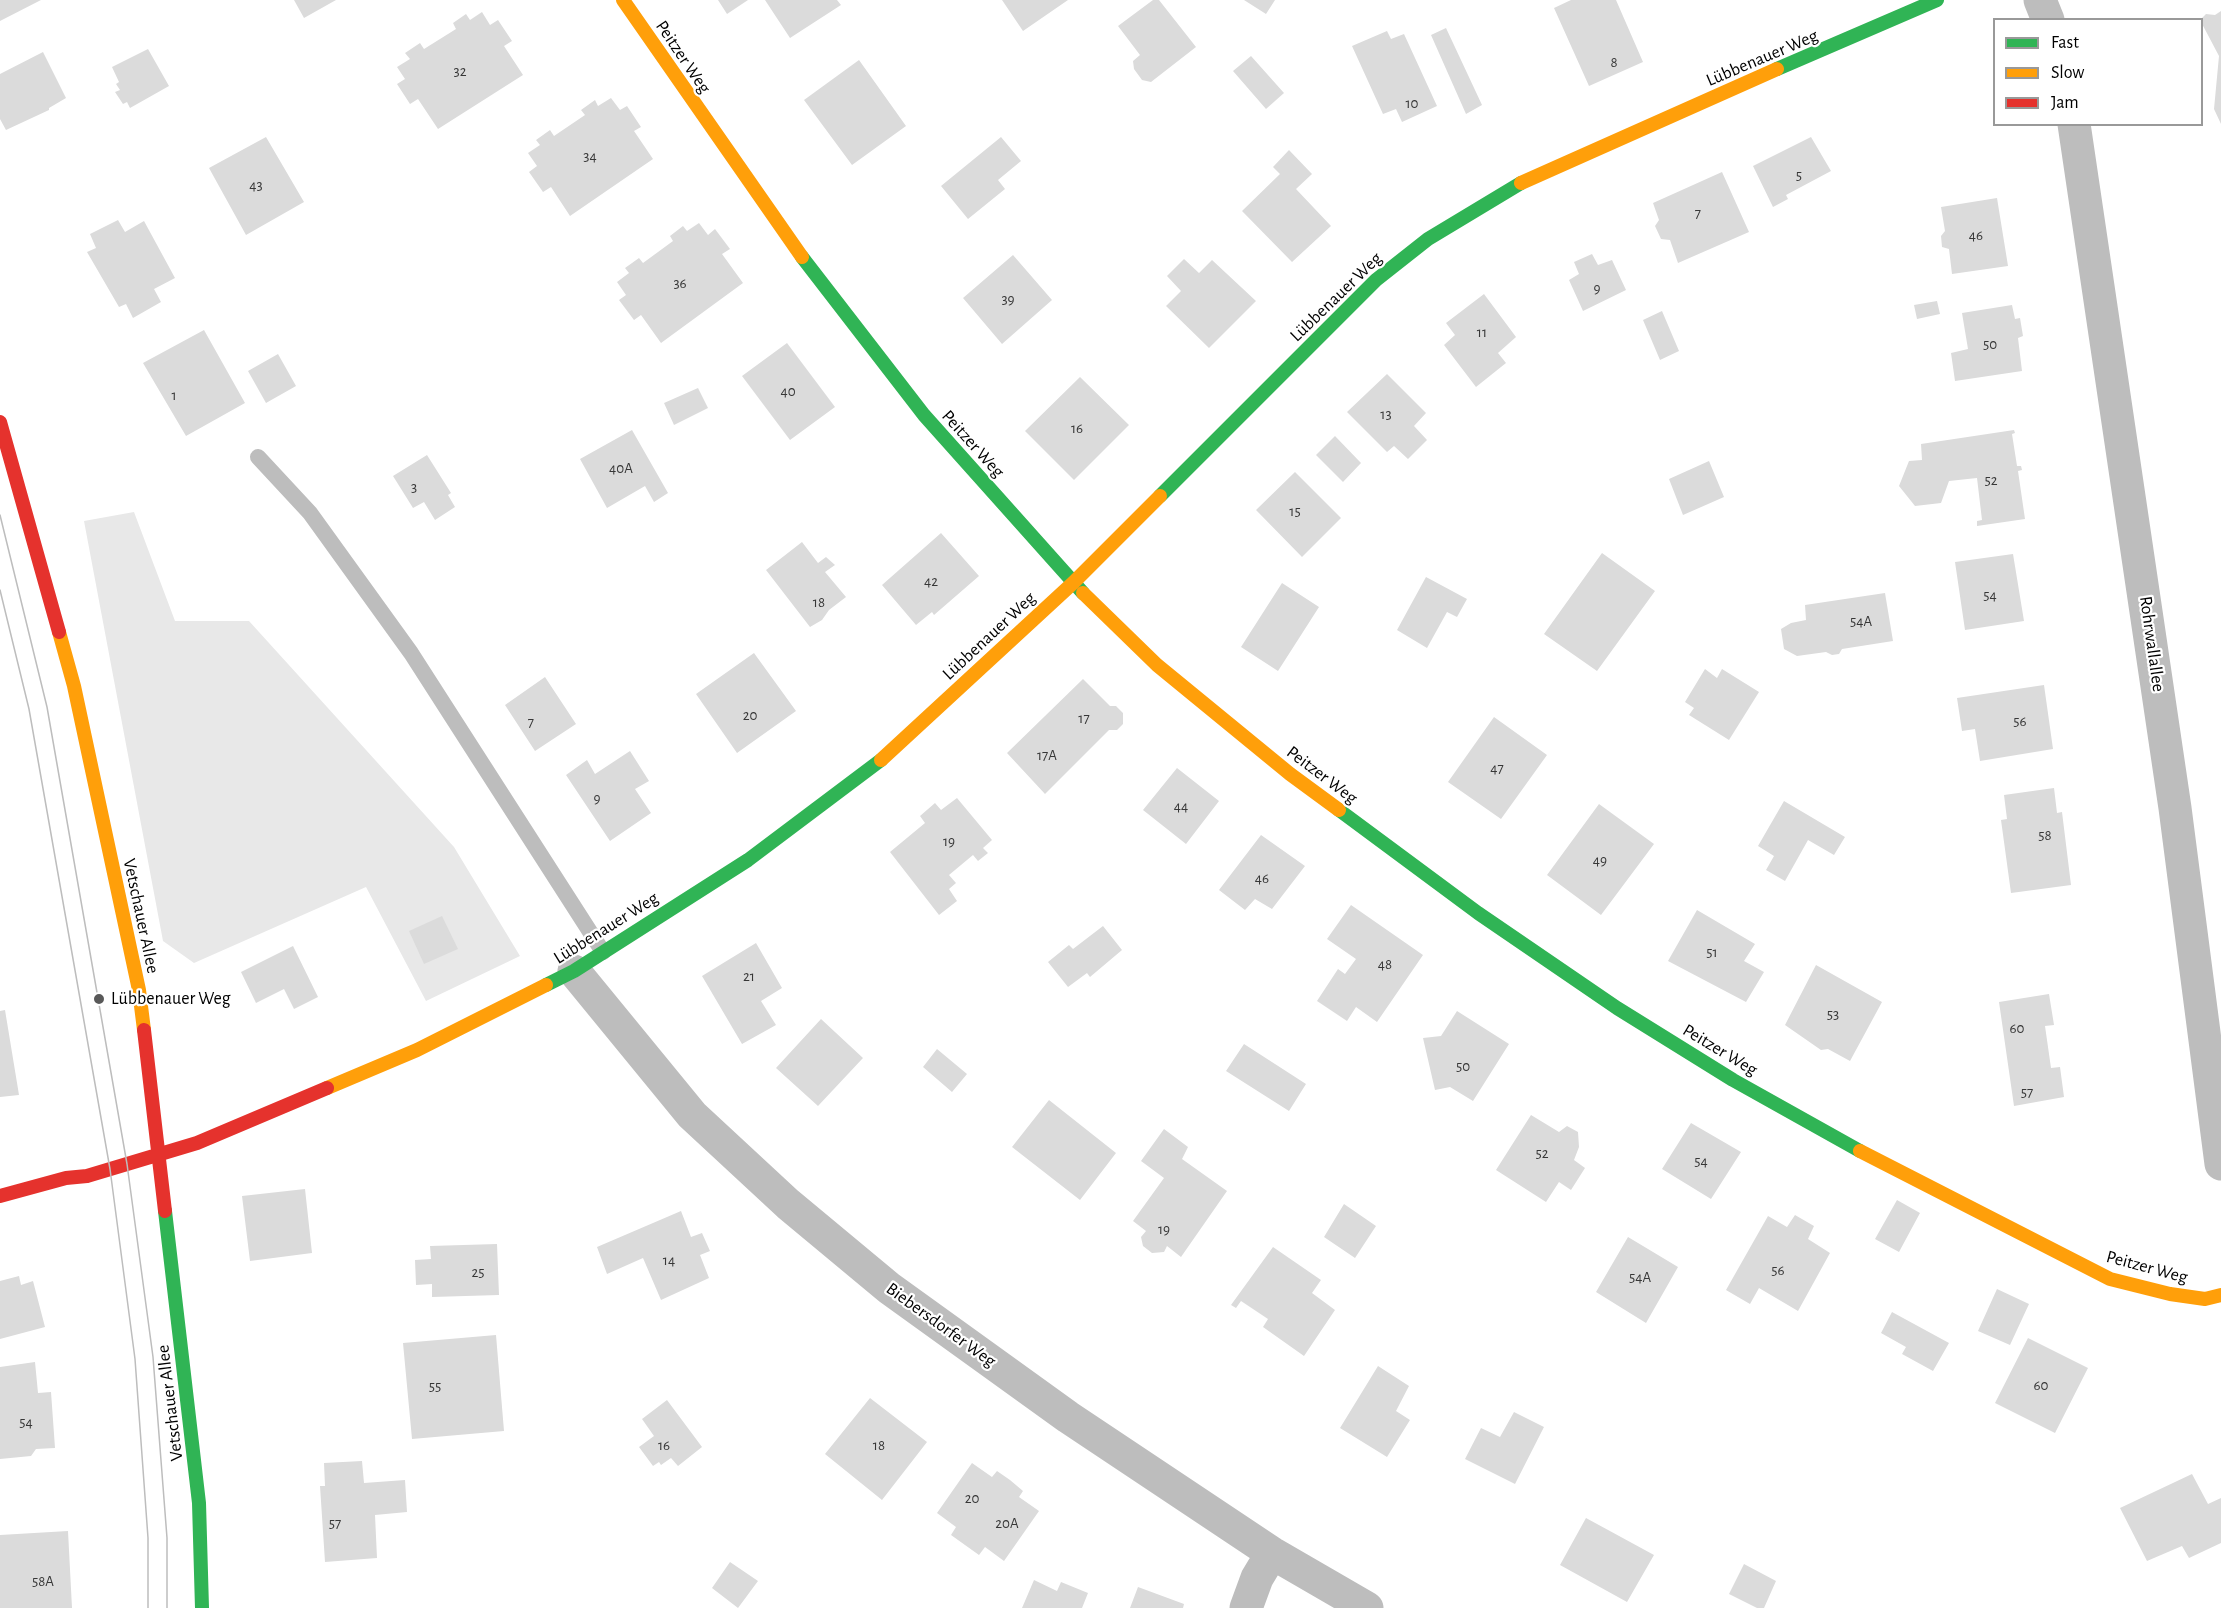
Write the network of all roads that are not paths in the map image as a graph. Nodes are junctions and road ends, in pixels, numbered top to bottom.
1 (623, 0) edge
2 (1937, 0) edge
3 (2040, 0) edge
4 (2047, 18) edge
5 (2074, 126) edge
6 (0, 422) edge
7 (258, 457) dead end
8 (1073, 583) junction
9 (603, 952) junction
10 (574, 971) junction
11 (159, 1155) junction
12 (2221, 1164) edge
13 (0, 1196) edge
14 (2221, 1295) edge
15 (1272, 1553) junction
16 (202, 1608) edge
17 (1246, 1608) edge
18 (1367, 1608) edge

1 - 8 street, Peitzer Weg
2 - 8 street, Lübbenauer Weg
3 - 4 street
5 - 12 street, Rohrwallallee
6 - 11 street, Vetschauer Allee
7 - 9 lane
8 - 9 street, Lübbenauer Weg
8 - 14 street, Peitzer Weg
9 - 10 street, Lübbenauer Weg
10 - 11 street, Lübbenauer Weg
10 - 15 street, Biebersdorfer Weg
11 - 13 street, Lübbenauer Weg
11 - 16 street, Vetschauer Allee
15 - 17 street
15 - 18 street, Biebersdorfer Weg

